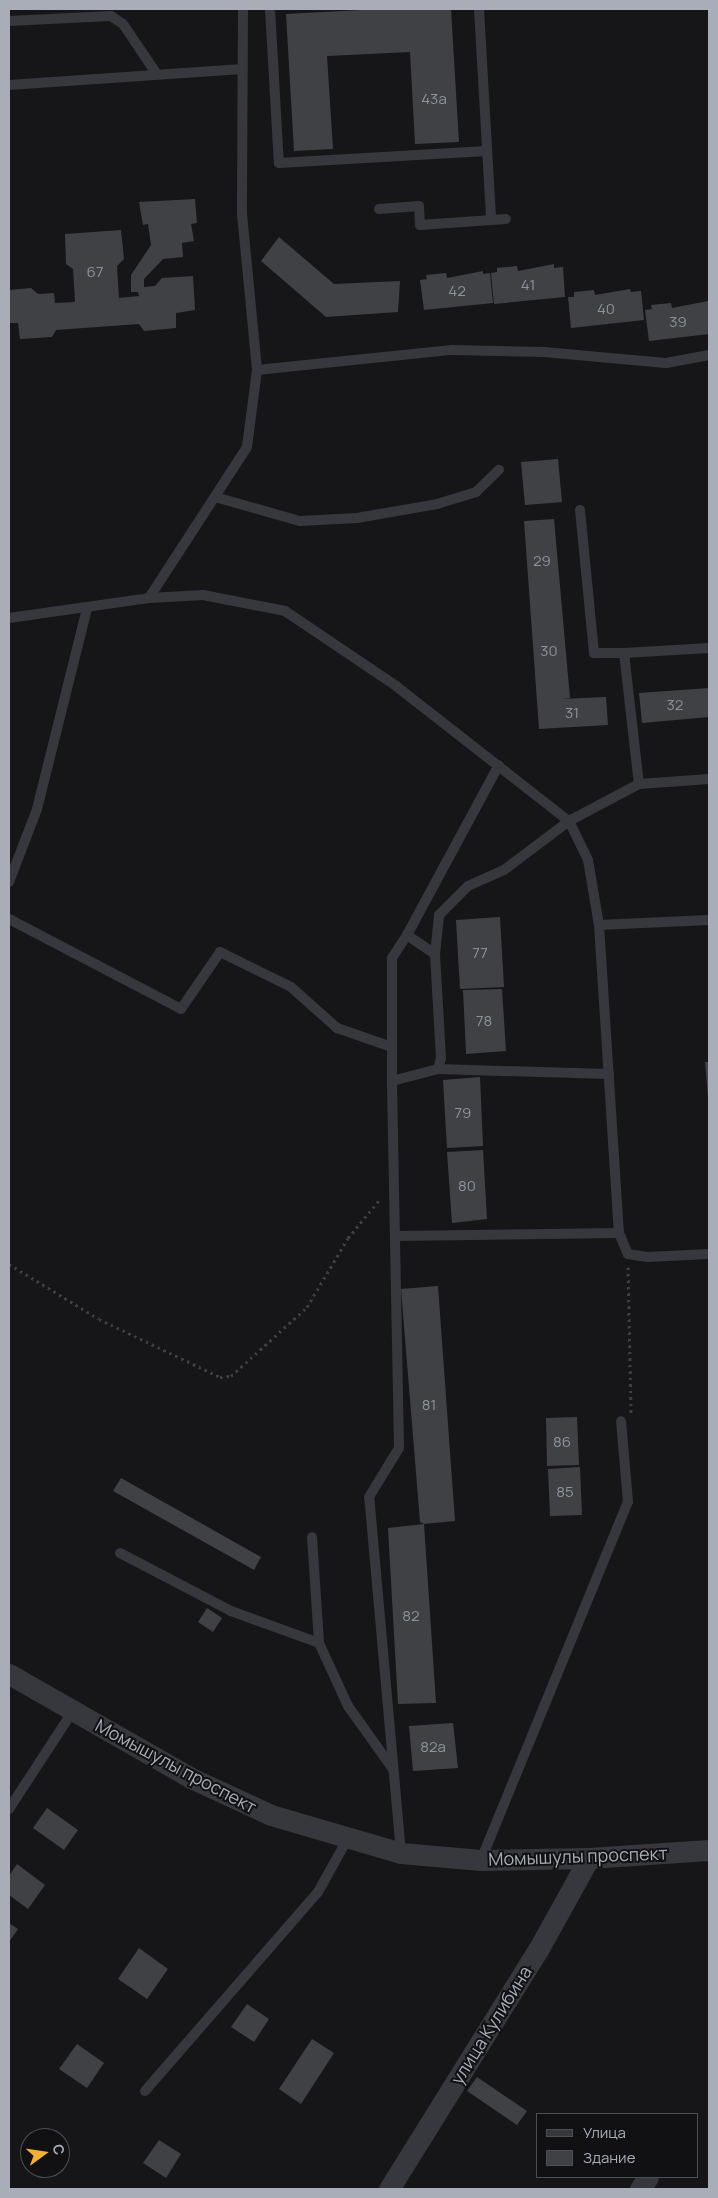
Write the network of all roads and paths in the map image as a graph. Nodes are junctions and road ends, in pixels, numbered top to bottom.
1 (243, 9) edge
2 (270, 9) edge
3 (479, 9) edge
4 (9, 21) edge
5 (242, 69) junction
6 (156, 73) junction
7 (9, 85) edge
8 (487, 152) junction
9 (379, 209) dead end
10 (506, 219) dead end
11 (491, 220) junction
12 (709, 355) edge
13 (257, 370) junction
14 (499, 470) dead end
15 (215, 497) junction
16 (580, 510) dead end
17 (149, 598) junction
18 (87, 608) junction
19 (9, 618) edge
20 (709, 648) edge
21 (624, 652) junction
22 (499, 765) junction
23 (709, 779) edge
24 (639, 784) junction
25 (569, 821) junction
26 (9, 882) edge
27 (9, 919) edge
28 (709, 920) edge
29 (599, 925) junction
30 (407, 935) junction
31 (435, 954) junction
32 (392, 1047) junction
33 (438, 1069) junction
34 (609, 1074) junction
35 (392, 1080) junction
36 (395, 1182) junction
37 (619, 1233) junction
38 (396, 1236) junction
39 (628, 1254) junction
40 (709, 1254) edge
41 (9, 1264) edge
42 (621, 1421) joint
43 (312, 1537) dead end
44 (120, 1553) dead end
45 (319, 1643) junction
46 (9, 1674) edge
47 (73, 1711) junction
48 (393, 1770) junction
49 (9, 1809) edge
50 (348, 1838) junction
51 (709, 1850) edge
52 (401, 1854) junction
53 (588, 1858) junction
54 (481, 1860) junction
55 (145, 2091) dead end
56 (647, 2178) edge
57 (389, 2189) edge
58 (640, 2189) edge

1 - 5 lane
2 - 8 lane
3 - 8 lane
4 - 6 lane
5 - 6 lane
5 - 13 lane
6 - 7 lane
8 - 11 lane
9 - 11 lane
10 - 11 lane
12 - 13 lane
13 - 15 lane
14 - 15 lane
15 - 17 lane
16 - 21 lane
17 - 18 lane
17 - 22 lane
18 - 19 lane
18 - 26 lane
20 - 21 lane
21 - 24 lane
22 - 25 lane
22 - 30 lane
23 - 24 lane
24 - 25 lane
25 - 29 lane
25 - 31 lane
27 - 32 lane
28 - 29 lane
29 - 34 lane
30 - 31 lane
30 - 32 lane
31 - 33 lane
32 - 35 lane
33 - 34 lane
33 - 35 lane
34 - 37 lane
35 - 36 lane
36 - 38 lane
36 - 41 path
37 - 38 lane
37 - 39 lane
38 - 48 lane
39 - 40 lane
39 - 42 path
42 - 54 lane
43 - 45 lane
44 - 45 lane
45 - 48 lane
46 - 47 street, Момышулы проспект
47 - 49 lane
47 - 50 street, Момышулы проспект
48 - 52 lane
50 - 52 street, Момышулы проспект
50 - 55 lane
51 - 53 street, Момышулы проспект
52 - 54 street, Момышулы проспект
53 - 54 street, Момышулы проспект
53 - 57 street, улица Кулибина
56 - 58 street

